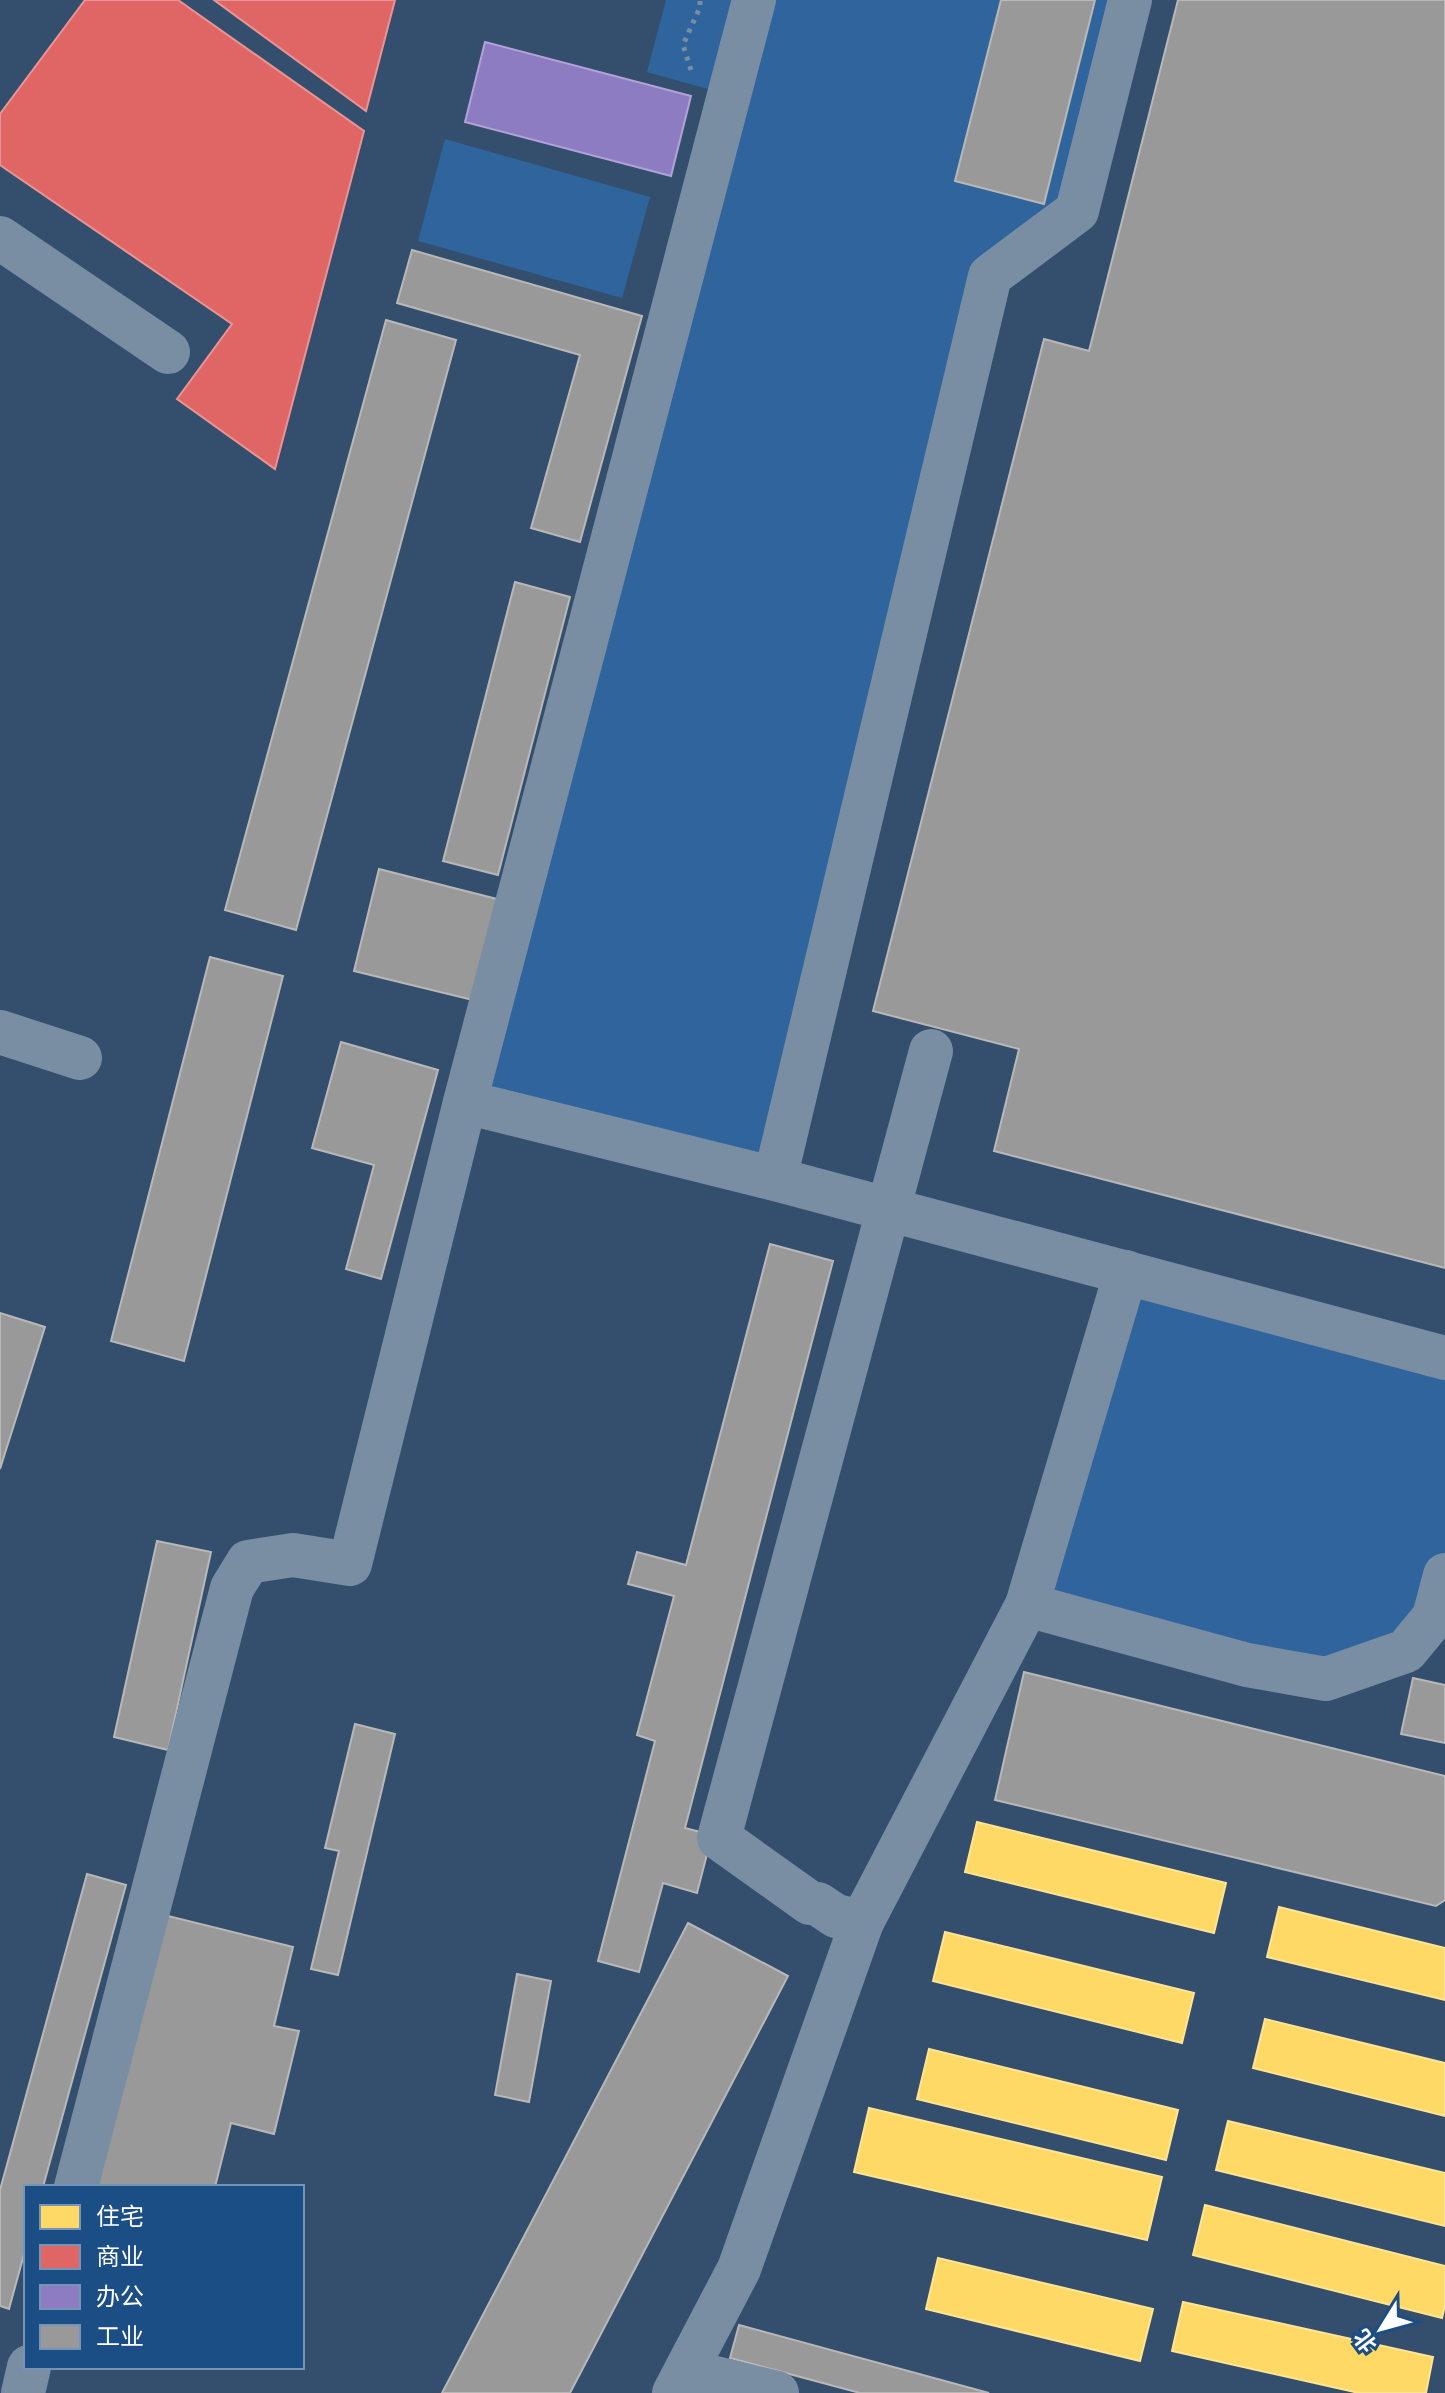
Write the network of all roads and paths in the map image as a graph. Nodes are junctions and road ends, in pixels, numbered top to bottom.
1 (754, 0) edge
2 (1130, 0) edge
3 (0, 238) edge
4 (168, 352) dead end
5 (0, 1032) edge
6 (931, 1051) dead end
7 (80, 1058) dead end
8 (465, 1102) junction
9 (775, 1179) junction
10 (888, 1209) junction
11 (1126, 1272) junction
12 (1445, 1358) edge
13 (1445, 1575) edge
14 (1027, 1605) junction
15 (862, 1922) junction
16 (77, 2185) edge
17 (29, 2369) edge
18 (680, 2382) edge
19 (23, 2393) edge
20 (777, 2393) edge

1 - 8 lane
2 - 9 lane
3 - 4 lane
5 - 7 lane
6 - 10 lane
8 - 9 lane
8 - 16 lane
9 - 10 lane
10 - 11 lane
10 - 15 lane
11 - 12 lane
11 - 14 lane
13 - 14 lane
14 - 15 lane
15 - 18 lane
17 - 19 lane
18 - 20 lane

